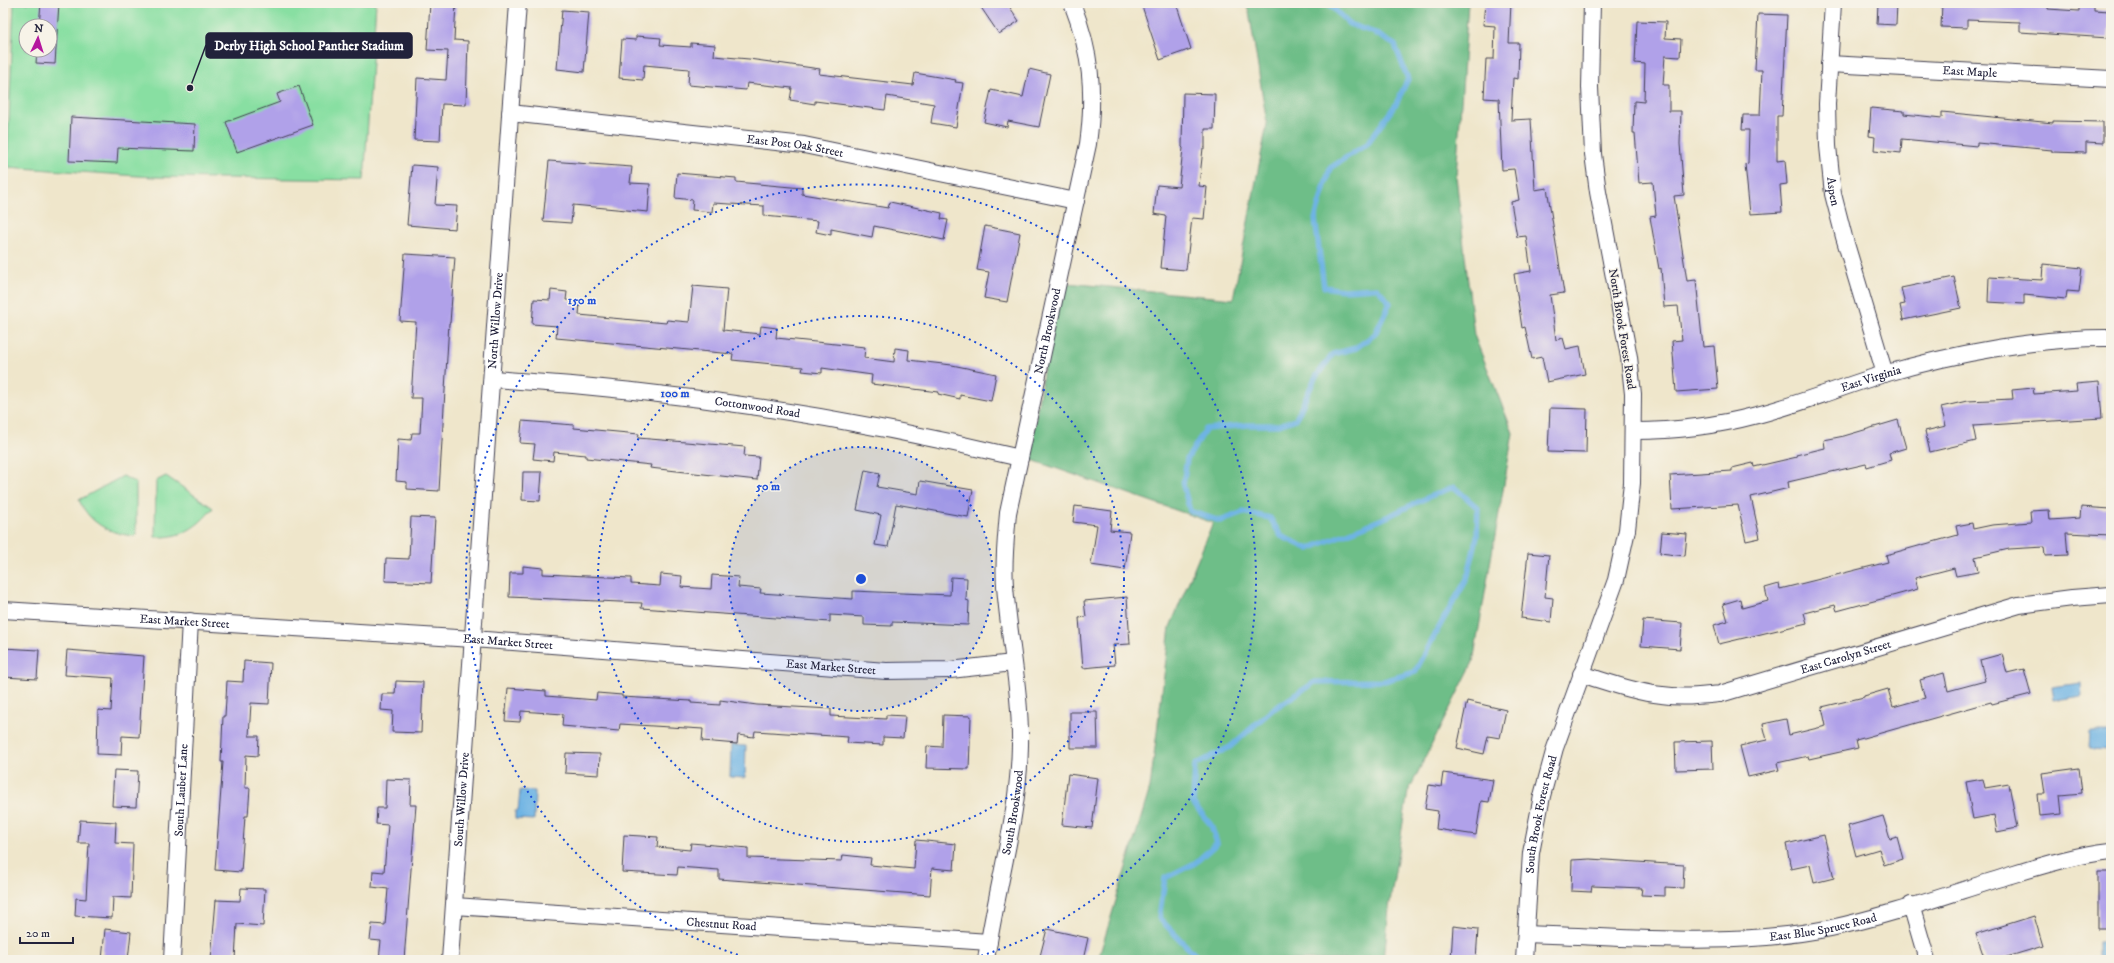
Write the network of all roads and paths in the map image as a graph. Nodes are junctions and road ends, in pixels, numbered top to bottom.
1 (518, 3) edge
2 (1072, 3) edge
3 (1592, 3) edge
4 (1833, 3) edge
5 (1829, 64) junction
6 (2111, 79) edge
7 (510, 113) junction
8 (1076, 201) junction
9 (2111, 338) edge
10 (1885, 374) junction
11 (492, 379) junction
12 (1634, 431) junction
13 (1020, 458) junction
14 (2111, 595) edge
15 (3, 610) edge
16 (190, 621) junction
17 (473, 639) junction
18 (1013, 662) junction
19 (1581, 674) junction
20 (2111, 851) edge
21 (1911, 905) junction
22 (454, 906) junction
23 (1526, 934) junction
24 (989, 942) junction
25 (172, 960) edge
26 (450, 960) edge
27 (986, 960) edge
28 (1524, 960) edge
29 (1927, 960) edge

1 - 7 street, North Willow Drive
2 - 8 street, North Brookwood
3 - 12 street, North Brook Forest Road
4 - 5 street, Aspen
5 - 6 street, East Maple
5 - 10 street, Aspen
7 - 8 street, East Post Oak Street
7 - 11 street, North Willow Drive
8 - 13 street, North Brookwood
9 - 10 street, East Virginia
10 - 12 street, East Virginia
11 - 13 street, Cottonwood Road
11 - 17 street, North Willow Drive
12 - 19 street, North Brook Forest Road
13 - 18 street, North Brookwood
14 - 19 street, East Carolyn Street
15 - 16 street, East Market Street
16 - 17 street, East Market Street
16 - 25 street, South Lauber Lane
17 - 18 street, East Market Street
17 - 22 street, South Willow Drive
18 - 24 street, South Brookwood
19 - 23 street, South Brook Forest Road
20 - 21 street, East Blue Spruce Road
21 - 23 street, East Blue Spruce Road
21 - 29 street
22 - 24 street, Chestnut Road
22 - 26 street, South Willow Drive
23 - 28 street, South Brook Forest Road
24 - 27 street, South Brookwood

